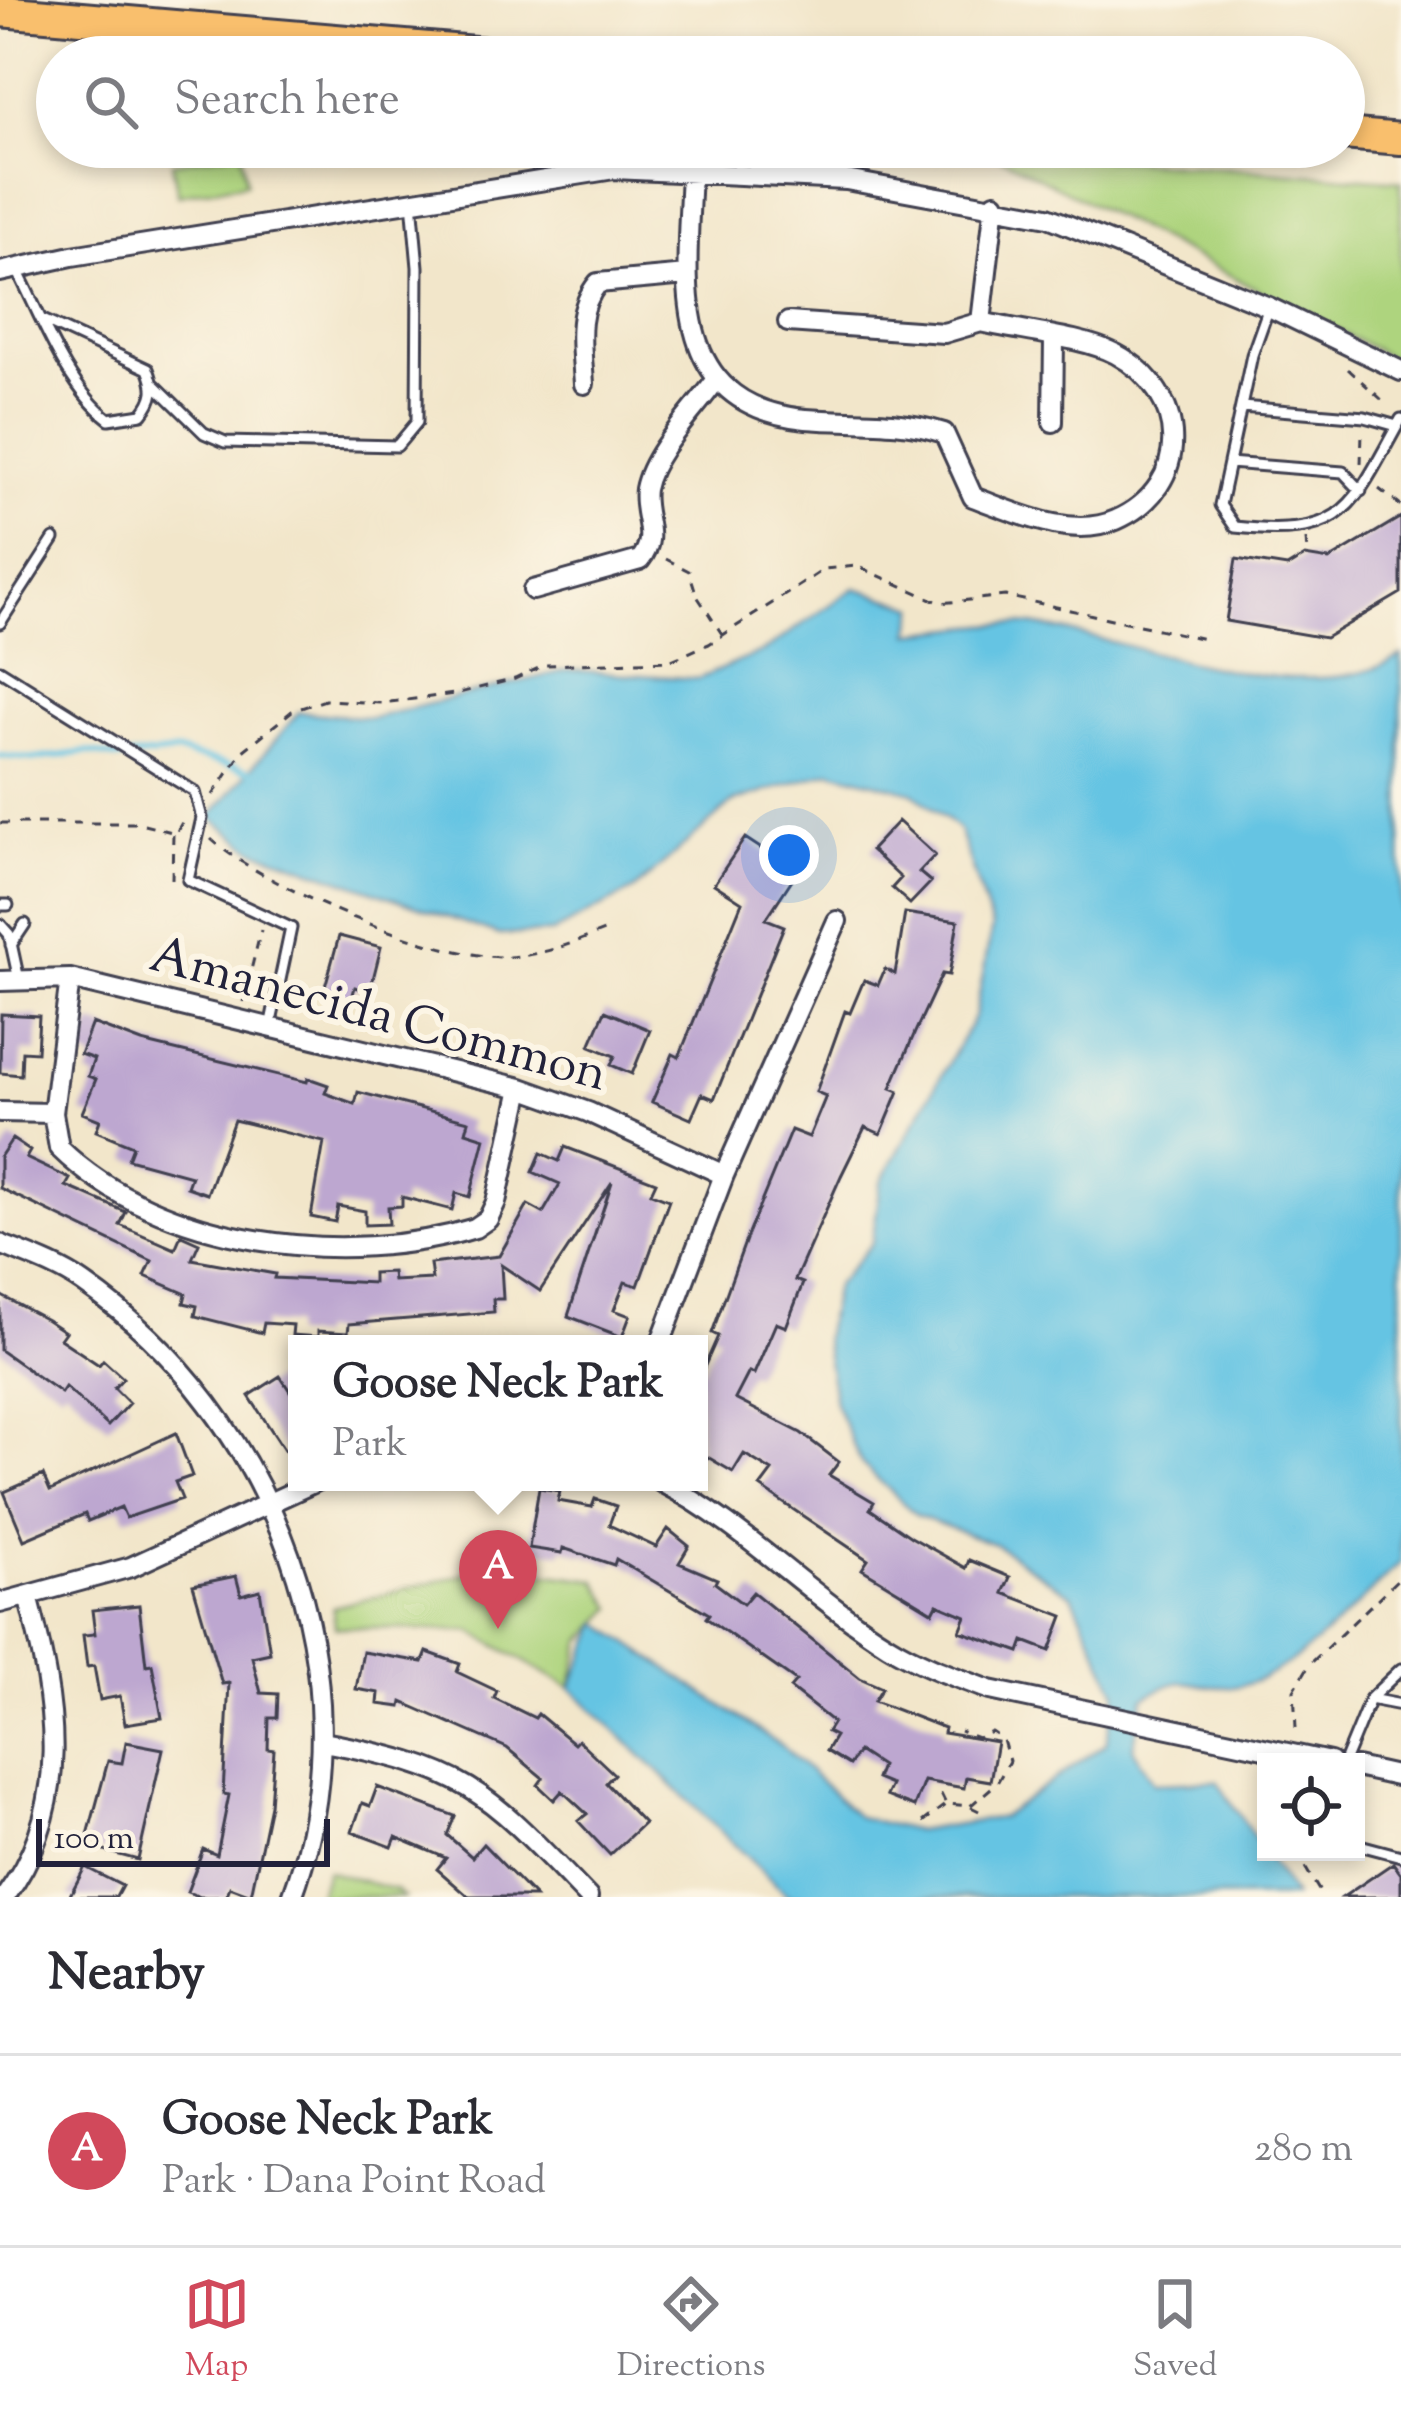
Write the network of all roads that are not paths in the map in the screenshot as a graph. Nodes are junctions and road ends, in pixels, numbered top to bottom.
1 (0, 11) edge
2 (290, 36) edge
3 (1365, 136) edge
4 (1401, 139) edge
5 (691, 169) junction
6 (412, 199) junction
7 (995, 203) junction
8 (8, 270) edge
9 (687, 275) junction
10 (1269, 307) junction
11 (43, 320) junction
12 (788, 322) dead end
13 (981, 322) junction
14 (1054, 339) junction
15 (1401, 371) edge
16 (717, 379) junction
17 (584, 384) dead end
18 (155, 385) junction
19 (1240, 407) junction
20 (1053, 422) dead end
21 (1399, 423) edge
22 (1229, 463) junction
23 (1361, 491) junction
24 (54, 539) dead end
25 (533, 590) dead end
26 (0, 623) edge
27 (0, 670) edge
28 (838, 921) dead end
29 (0, 924) edge
30 (25, 924) dead end
31 (11, 945) junction
32 (70, 979) junction
33 (9, 980) edge
34 (270, 1027) junction
35 (521, 1088) junction
36 (0, 1112) edge
37 (53, 1113) junction
38 (724, 1175) junction
39 (0, 1244) edge
40 (663, 1335) edge
41 (294, 1491) edge
42 (675, 1491) edge
43 (266, 1503) junction
44 (29, 1600) junction
45 (0, 1604) edge
46 (1401, 1669) edge
47 (1370, 1699) junction
48 (1401, 1705) edge
49 (323, 1742) junction
50 (1285, 1753) edge
51 (1348, 1753) edge
52 (1365, 1770) edge
53 (1401, 1777) edge
54 (1365, 1846) edge
55 (1401, 1856) edge
56 (4, 1897) edge
57 (292, 1897) edge
58 (588, 1897) edge

1 - 2 main road
3 - 4 main road
5 - 6 street
5 - 7 street
5 - 9 street
6 - 8 street
6 - 18 lane
7 - 10 street
7 - 13 street
8 - 11 lane
9 - 16 street
9 - 17 street
10 - 15 street
10 - 19 lane
11 - 18 lane
11 - 18 lane
12 - 13 street
13 - 14 street
14 - 16 street
14 - 20 street
16 - 25 street
19 - 21 lane
19 - 22 lane
21 - 23 lane
22 - 23 lane
22 - 23 lane
24 - 26 lane
27 - 34 lane
28 - 38 street
29 - 31 lane
30 - 31 lane
31 - 33 lane
32 - 33 street, Amanecida Common
32 - 34 street, Amanecida Common
32 - 37 street
34 - 35 street, Amanecida Common
35 - 37 street
35 - 38 street, Amanecida Common
36 - 37 street
38 - 40 street
39 - 43 street
41 - 43 street
42 - 50 street
43 - 44 street
43 - 49 street
44 - 45 street
44 - 56 street
46 - 47 lane
47 - 48 lane
47 - 51 lane
49 - 57 street
49 - 58 street
52 - 53 street
54 - 55 lane

